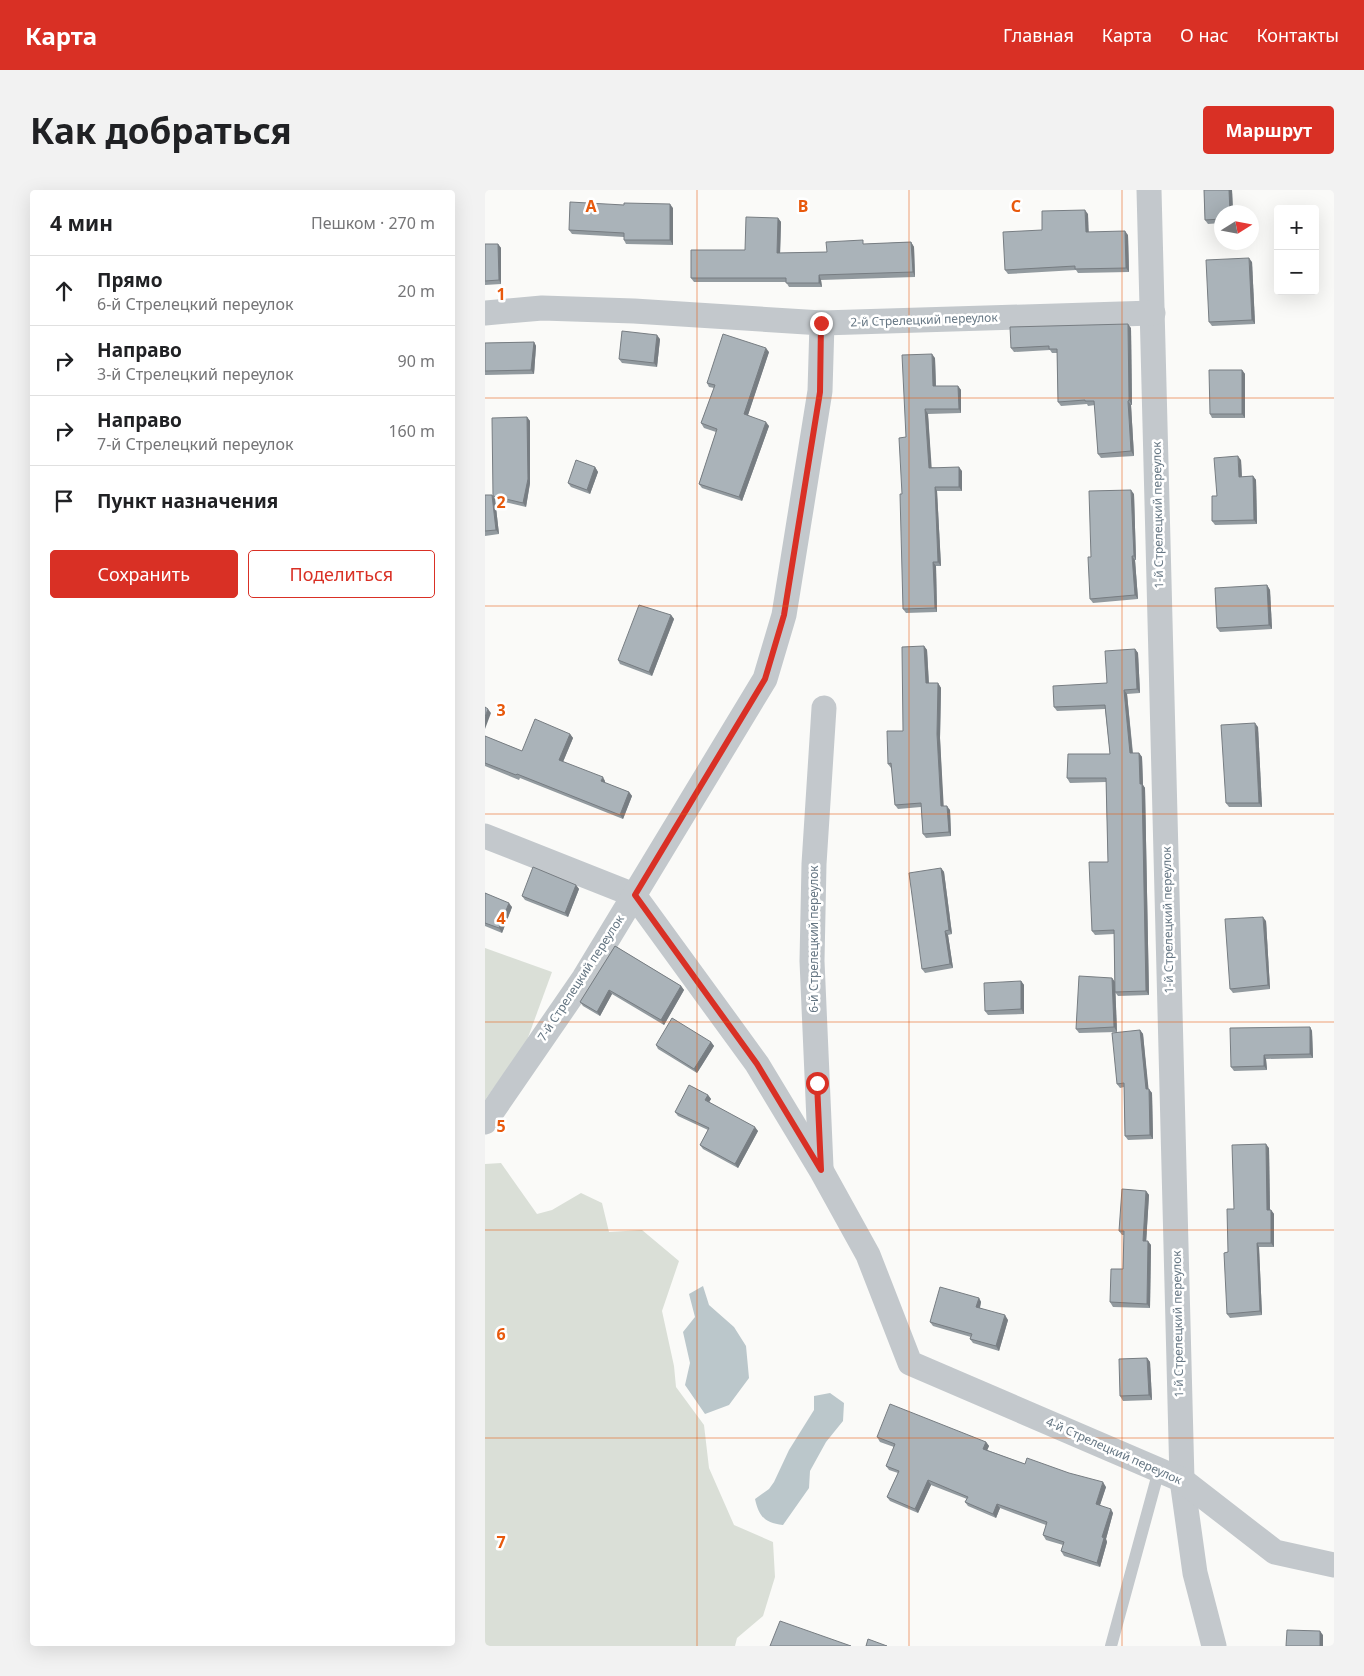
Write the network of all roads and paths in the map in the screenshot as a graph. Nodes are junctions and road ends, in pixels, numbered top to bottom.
1 (1149, 190) edge
2 (485, 313) edge
3 (1153, 313) junction
4 (821, 323) junction
5 (824, 708) dead end
6 (485, 836) edge
7 (635, 895) junction
8 (485, 1122) edge
9 (821, 1170) junction
10 (1159, 1470) junction
11 (1182, 1480) junction
12 (1334, 1565) edge
13 (1111, 1646) edge
14 (1214, 1646) edge

1 - 3 street, 1-й Стрелецкий переулок
2 - 4 street, 2-й Стрелецкий переулок
3 - 4 street, 2-й Стрелецкий переулок
3 - 11 street, 1-й Стрелецкий переулок
4 - 7 street, 7-й Стрелецкий переулок
5 - 9 street, 6-й Стрелецкий переулок
6 - 7 street
7 - 8 street, 7-й Стрелецкий переулок
7 - 9 street
9 - 10 street, 4-й Стрелецкий переулок
10 - 11 street, 4-й Стрелецкий переулок
10 - 13 lane
11 - 12 street, 4-й Стрелецкий переулок
11 - 14 street, 1-й Стрелецкий переулок

